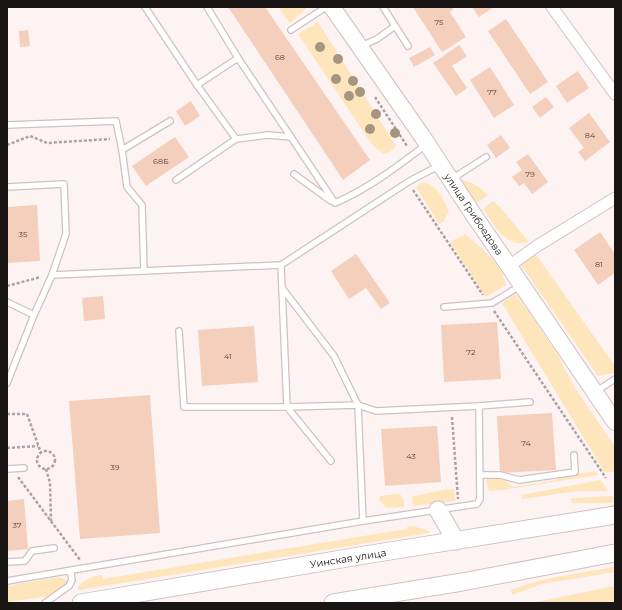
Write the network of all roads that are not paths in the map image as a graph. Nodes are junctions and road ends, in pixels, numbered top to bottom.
1 (145, 7) edge
2 (207, 7) edge
3 (326, 7) edge
4 (332, 7) edge
5 (383, 7) edge
6 (552, 7) edge
7 (395, 26) junction
8 (291, 30) dead end
9 (361, 46) junction
10 (408, 46) dead end
11 (238, 58) junction
12 (197, 85) junction
13 (615, 94) edge
14 (170, 121) dead end
15 (7, 125) edge
16 (290, 138) junction
17 (236, 139) junction
18 (427, 144) junction
19 (122, 150) junction
20 (486, 157) dead end
21 (440, 165) junction
22 (294, 174) dead end
23 (176, 180) dead end
24 (452, 182) junction
25 (7, 187) edge
26 (615, 198) edge
27 (335, 203) junction
28 (281, 265) junction
29 (509, 266) junction
30 (144, 271) junction
31 (52, 275) junction
32 (522, 285) junction
33 (282, 288) junction
34 (7, 302) edge
35 (444, 307) dead end
36 (34, 314) junction
37 (179, 331) dead end
38 (615, 378) edge
39 (7, 383) edge
40 (595, 392) junction
41 (530, 402) dead end
42 (358, 405) junction
43 (479, 406) junction
44 (287, 407) junction
45 (615, 422) edge
46 (574, 455) dead end
47 (331, 461) dead end
48 (24, 468) dead end
49 (10, 469) edge
50 (480, 475) junction
51 (438, 510) junction
52 (615, 515) edge
53 (363, 521) junction
54 (456, 541) junction
55 (54, 548) dead end
56 (615, 553) edge
57 (7, 562) edge
58 (67, 571) junction
59 (7, 581) edge
60 (45, 603) edge
61 (81, 603) edge
62 (333, 603) edge

1 - 12 lane
2 - 11 lane
3 - 8 lane
4 - 9 street, улица Грибоедова
5 - 7 lane
6 - 13 street
7 - 9 lane
7 - 10 lane
9 - 18 street, улица Грибоедова
11 - 12 lane
11 - 16 lane
12 - 17 lane
14 - 19 lane
15 - 19 lane
16 - 17 lane
16 - 27 lane
17 - 23 lane
18 - 21 street, улица Грибоедова
18 - 27 lane
19 - 30 lane
20 - 24 lane
21 - 24 street, улица Грибоедова
21 - 28 lane
22 - 27 lane
24 - 29 street, улица Грибоедова
25 - 31 lane
26 - 29 street
28 - 30 lane
28 - 33 lane
29 - 32 street, улица Грибоедова
30 - 31 lane
31 - 36 lane
32 - 35 lane
32 - 40 street, улица Грибоедова
33 - 42 lane
33 - 44 lane
34 - 36 lane
36 - 39 lane
37 - 44 lane
38 - 40 lane
40 - 45 street, улица Грибоедова
41 - 43 lane
42 - 43 lane
42 - 44 lane
42 - 53 lane
43 - 50 lane
44 - 47 lane
46 - 50 lane
48 - 49 lane
50 - 51 lane
51 - 53 lane
51 - 54 main road
52 - 54 main road, Уинская улица
53 - 58 lane
54 - 61 main road, Уинская улица
55 - 57 lane
56 - 62 main road
58 - 59 lane
58 - 60 lane

